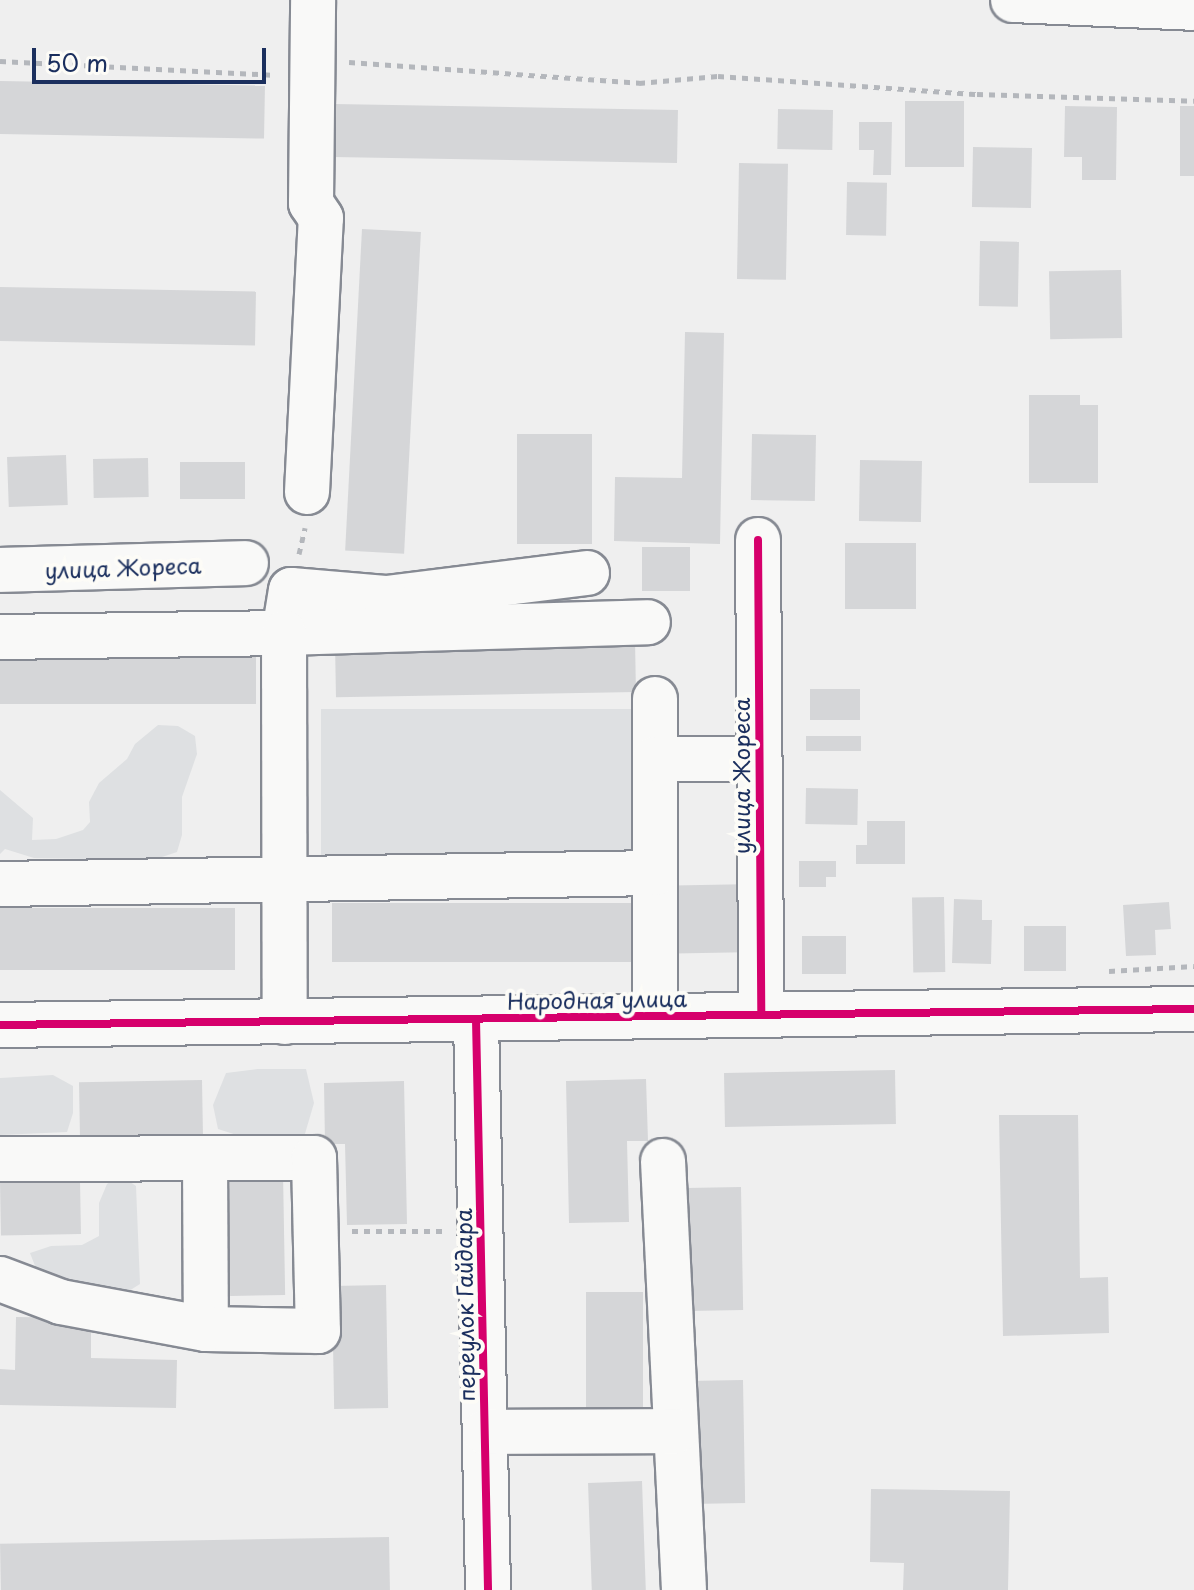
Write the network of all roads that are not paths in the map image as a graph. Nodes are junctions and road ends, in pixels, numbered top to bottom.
1 (313, 0) edge
2 (1013, 0) edge
3 (1194, 8) edge
4 (307, 492) road end
5 (758, 540) dead end
6 (246, 563) dead end
7 (0, 570) edge
8 (587, 573) dead end
9 (648, 622) dead end
10 (284, 633) junction
11 (0, 637) edge
12 (655, 699) dead end
13 (655, 759) junction
14 (759, 759) junction
15 (655, 873) junction
16 (282, 882) junction
17 (0, 884) edge
18 (1194, 1009) edge
19 (761, 1013) junction
20 (655, 1015) junction
21 (476, 1020) junction
22 (285, 1022) junction
23 (0, 1025) edge
24 (205, 1158) junction
25 (0, 1159) edge
26 (663, 1161) dead end
27 (0, 1279) edge
28 (206, 1329) junction
29 (676, 1431) junction
30 (485, 1432) junction
31 (488, 1590) edge
32 (684, 1590) edge

1 - 4 street
2 - 3 street
5 - 14 street, улица Жореса
6 - 7 street, улица Жореса
8 - 10 street
9 - 10 street
10 - 11 street
10 - 16 street
12 - 13 street
13 - 14 street
13 - 15 street
14 - 19 street, улица Жореса
15 - 16 street
15 - 20 street
16 - 17 street
16 - 22 street
18 - 19 street, Народная улица
19 - 20 street, Народная улица
20 - 21 street, Народная улица
21 - 22 street, Народная улица
21 - 30 street, переулок Гайдара
22 - 23 street, Народная улица
24 - 25 street
24 - 28 street
24 - 28 street
26 - 29 street
27 - 28 street
29 - 30 street
29 - 32 street
30 - 31 street, переулок Гайдара

